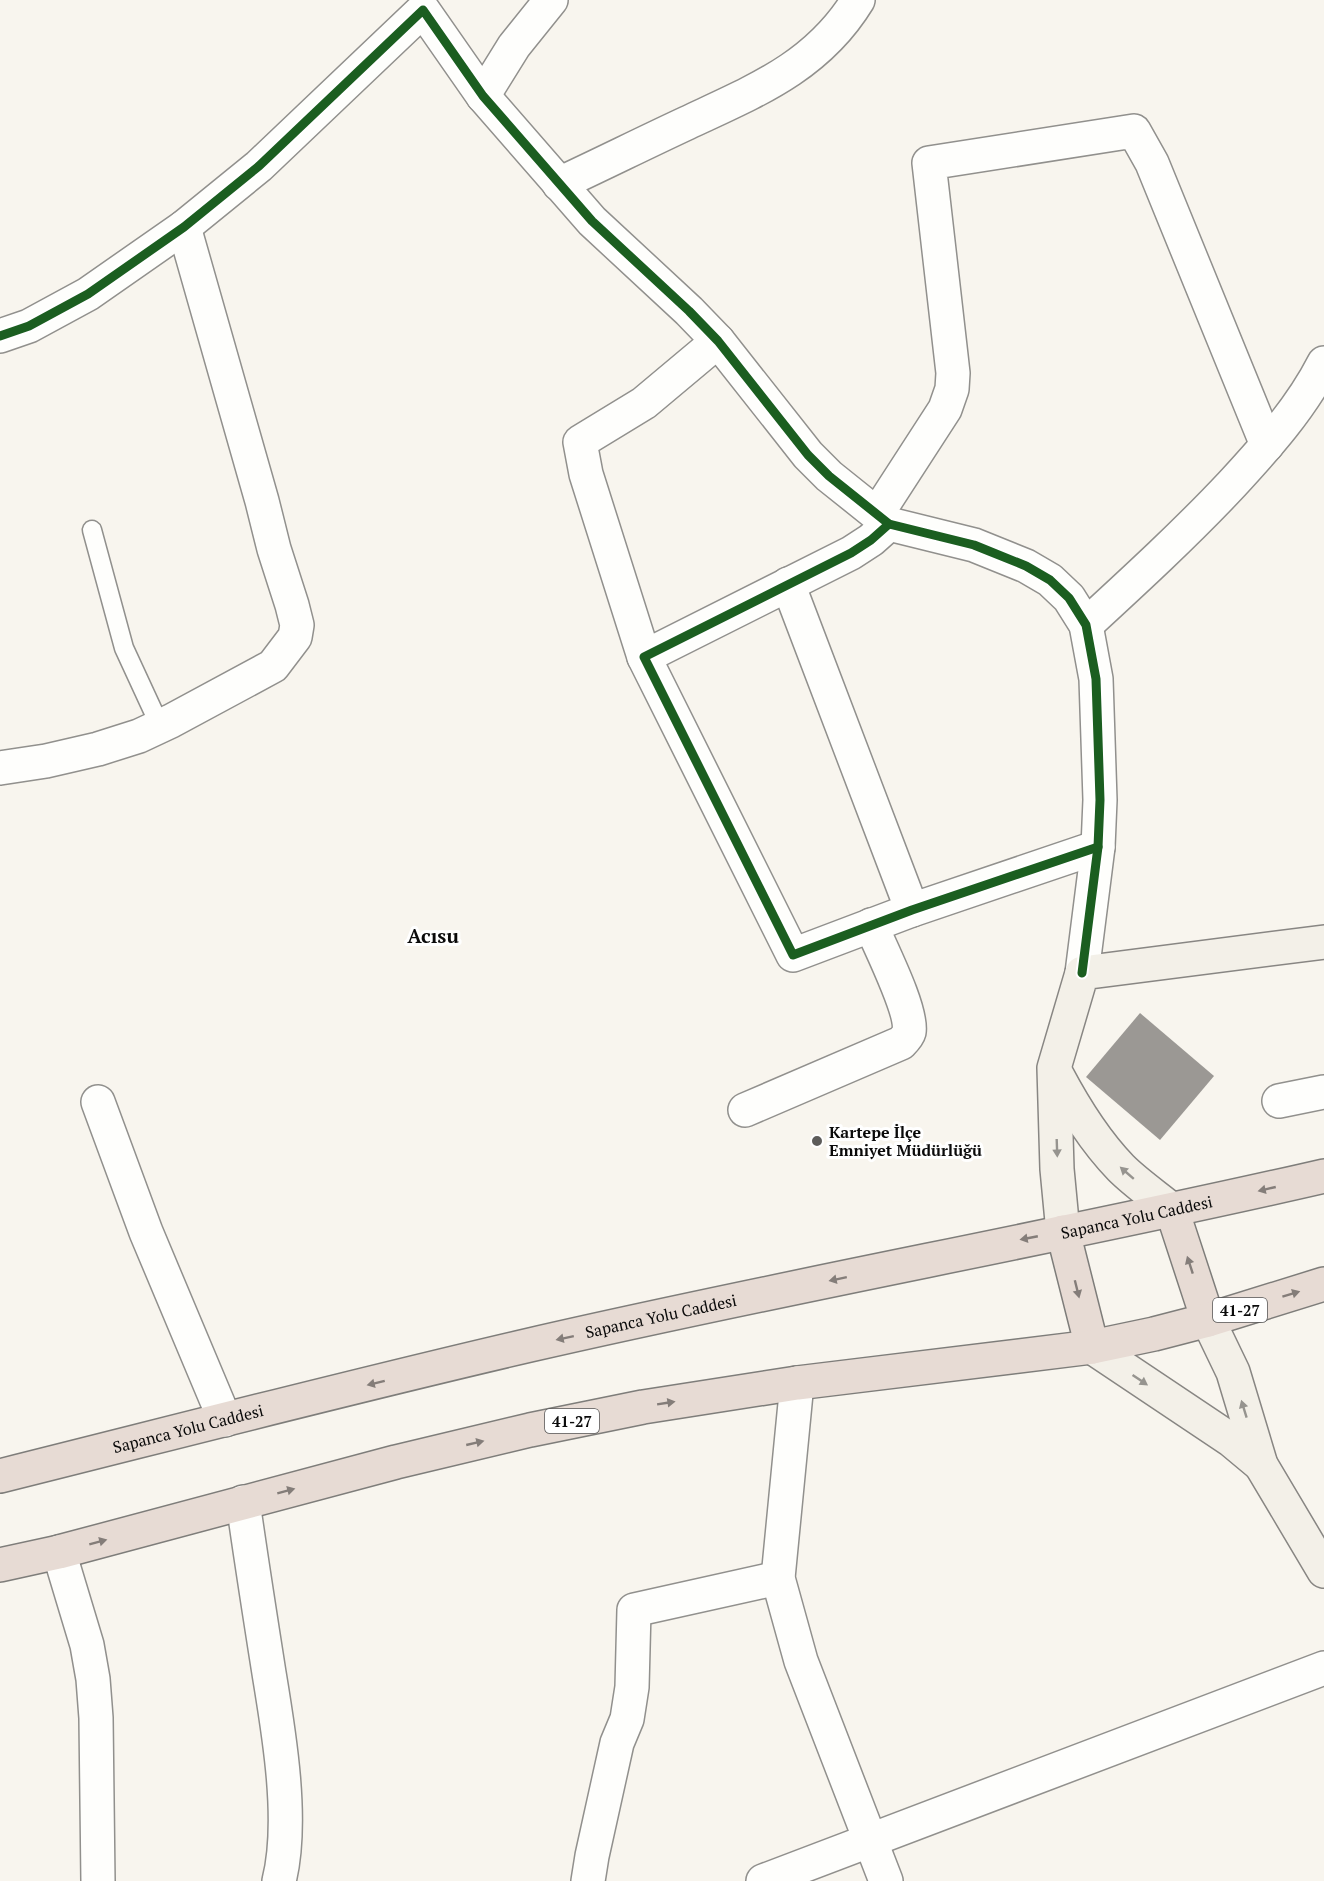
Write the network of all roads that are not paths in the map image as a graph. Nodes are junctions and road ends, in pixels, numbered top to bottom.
1 (551, 0) edge
2 (858, 0) edge
3 (423, 5) edge
4 (483, 96) junction
5 (559, 184) junction
6 (184, 227) junction
7 (10, 328) edge
8 (718, 341) junction
9 (1324, 363) edge
10 (1267, 446) junction
11 (883, 519) junction
12 (92, 530) dead end
13 (788, 584) junction
14 (1086, 625) junction
15 (644, 657) junction
16 (160, 726) junction
17 (0, 768) edge
18 (1098, 847) junction
19 (912, 910) junction
20 (871, 925) junction
21 (1324, 942) edge
22 (1083, 973) junction
23 (1054, 1068) junction
24 (1324, 1092) edge
25 (1279, 1101) dead end
26 (98, 1102) dead end
27 (745, 1110) dead end
28 (1324, 1176) edge
29 (1172, 1210) junction
30 (1063, 1232) junction
31 (1324, 1284) edge
32 (1208, 1320) junction
33 (1092, 1347) junction
34 (797, 1383) junction
35 (225, 1420) junction
36 (1261, 1465) junction
37 (0, 1476) edge
38 (243, 1502) junction
39 (59, 1552) junction
40 (0, 1565) edge
41 (1324, 1571) edge
42 (778, 1578) junction
43 (1324, 1668) edge
44 (871, 1840) junction
45 (98, 1881) edge
46 (279, 1881) edge
47 (588, 1881) edge
48 (764, 1881) edge
49 (886, 1881) edge

1 - 4 street
2 - 5 street
3 - 4 street
3 - 6 street
4 - 5 street
5 - 8 street
6 - 7 street
6 - 16 street
8 - 11 street
8 - 15 street
9 - 10 street
10 - 11 street
10 - 14 street
11 - 13 street
11 - 14 street
12 - 16 lane
13 - 15 street
13 - 19 street
14 - 18 street
15 - 20 street
16 - 17 street
18 - 19 street
18 - 22 street
19 - 20 street
20 - 27 street
21 - 22 street
22 - 23 street
29 -> 23 street
23 -> 30 street
24 - 25 street
26 - 35 street
28 -> 29 highway, Sapanca Yolu Caddesi
29 - 30 highway, Sapanca Yolu Caddesi
32 -> 29 highway
30 -> 33 highway
30 -> 35 highway, Sapanca Yolu Caddesi
32 -> 31 highway, 41-27
32 - 33 highway, 41-27
36 -> 32 street
33 - 34 highway, 41-27
33 -> 36 street
38 -> 34 highway, 41-27
34 - 42 street
35 - 37 highway, Sapanca Yolu Caddesi
36 - 41 street
39 -> 38 highway, 41-27
38 - 46 street
39 - 40 highway, 41-27
39 - 45 street
42 - 44 street
42 - 47 street
43 - 44 street
44 - 48 street
44 - 49 street

